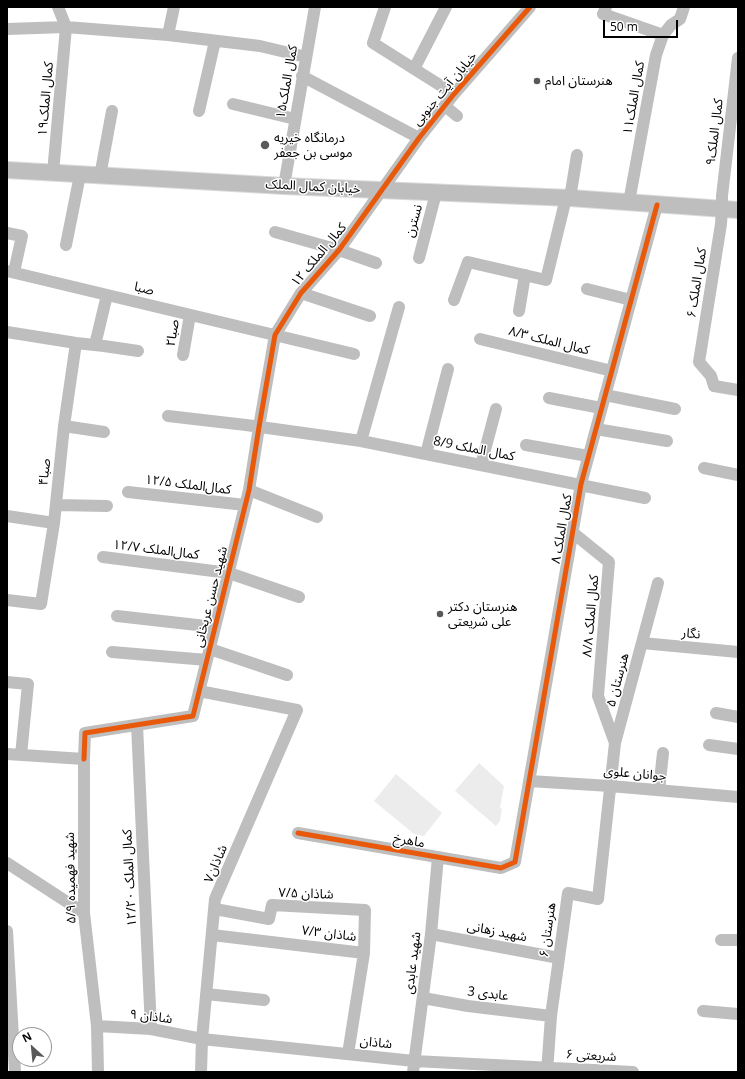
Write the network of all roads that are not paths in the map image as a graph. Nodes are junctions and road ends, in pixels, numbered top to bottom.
1 (58, 7) edge
2 (174, 7) edge
3 (315, 7) edge
4 (385, 7) edge
5 (446, 7) edge
6 (530, 7) edge
7 (606, 7) edge
8 (684, 7) edge
9 (66, 27) junction
10 (7, 29) edge
11 (168, 35) junction
12 (663, 35) junction
13 (215, 41) junction
14 (306, 57) junction
15 (738, 58) edge
16 (414, 69) junction
17 (302, 76) junction
18 (454, 94) junction
19 (233, 104) dead end
20 (445, 106) junction
21 (112, 111) dead end
22 (199, 111) dead end
23 (457, 116) dead end
24 (295, 118) junction
25 (419, 138) junction
26 (578, 155) dead end
27 (7, 170) edge
28 (53, 173) junction
29 (80, 175) junction
30 (100, 176) junction
31 (284, 186) junction
32 (383, 190) junction
33 (436, 192) junction
34 (568, 198) junction
35 (629, 202) junction
36 (657, 205) junction
37 (730, 209) edge
38 (275, 232) dead end
39 (7, 233) edge
40 (66, 245) dead end
41 (339, 250) junction
42 (419, 258) dead end
43 (376, 263) dead end
44 (11, 272) edge
45 (525, 275) junction
46 (587, 289) dead end
47 (301, 293) junction
48 (107, 295) junction
49 (454, 300) dead end
50 (631, 300) junction
51 (399, 307) dead end
52 (519, 311) dead end
53 (190, 315) junction
54 (370, 316) dead end
55 (7, 332) edge
56 (275, 335) junction
57 (480, 339) dead end
58 (76, 343) junction
59 (95, 345) junction
60 (138, 351) dead end
61 (354, 354) dead end
62 (183, 355) dead end
63 (448, 369) dead end
64 (612, 371) junction
65 (738, 390) edge
66 (605, 395) junction
67 (549, 398) dead end
68 (601, 408) junction
69 (496, 409) dead end
70 (675, 409) dead end
71 (168, 416) dead end
72 (64, 426) junction
73 (259, 427) junction
74 (596, 429) junction
75 (104, 432) dead end
76 (361, 441) junction
77 (667, 441) dead end
78 (526, 445) dead end
79 (426, 454) junction
80 (588, 456) junction
81 (481, 465) junction
82 (704, 468) dead end
83 (738, 475) edge
84 (581, 484) junction
85 (249, 490) junction
86 (128, 492) dead end
87 (645, 498) dead end
88 (56, 505) junction
89 (107, 506) dead end
90 (246, 506) junction
91 (7, 516) edge
92 (317, 517) dead end
93 (54, 522) junction
94 (572, 532) junction
95 (103, 557) dead end
96 (229, 573) junction
97 (658, 583) dead end
98 (299, 598) dead end
99 (7, 600) edge
100 (117, 616) dead end
101 (215, 627) junction
102 (642, 643) junction
103 (112, 652) dead end
104 (738, 652) edge
105 (208, 655) junction
106 (287, 675) dead end
107 (7, 682) edge
108 (199, 691) junction
109 (716, 713) dead end
110 (738, 717) edge
111 (137, 725) junction
112 (615, 743) junction
113 (709, 745) dead end
114 (738, 749) edge
115 (663, 753) dead end
116 (7, 754) edge
117 (21, 755) junction
118 (84, 759) junction
119 (529, 781) junction
120 (610, 786) junction
121 (659, 790) junction
122 (738, 797) edge
123 (298, 833) dead end
124 (438, 857) junction
125 (515, 862) joint
126 (7, 863) edge
127 (214, 909) junction
128 (84, 913) junction
129 (7, 931) edge
130 (431, 934) junction
131 (212, 935) junction
132 (721, 940) dead end
133 (738, 940) edge
134 (364, 953) junction
135 (559, 958) junction
136 (206, 994) junction
137 (423, 998) junction
138 (264, 1000) dead end
139 (703, 1011) dead end
140 (738, 1014) edge
141 (551, 1016) junction
142 (97, 1026) junction
143 (151, 1029) junction
144 (202, 1038) junction
145 (348, 1054) junction
146 (414, 1066) edge
147 (547, 1070) edge
148 (15, 1072) edge
149 (98, 1072) edge
150 (201, 1072) edge
151 (633, 1072) edge

1 - 9 street
2 - 11 street
3 - 14 street, کمال الملک۱۵
4 - 16 street
5 - 16 street
6 - 18 street, خیابان آیت جنوبی
7 - 12 street
8 - 12 street, کمال الملک۱۱
9 - 10 street
9 - 11 street
9 - 28 street, کمال الملک۱۹
11 - 13 street
12 - 35 street, کمال الملک۱۱
13 - 14 street
13 - 22 street
14 - 17 street, کمال الملک۱۵
15 - 37 street, کمال الملک۹
16 - 18 street
17 - 24 street, کمال الملک۱۵
17 - 25 street
18 - 20 street, خیابان آیت جنوبی
19 - 24 street
20 - 23 street
20 - 25 street, خیابان آیت جنوبی
21 - 30 street
24 - 31 street, کمال الملک۱۵
25 - 32 street, خیابان آیت جنوبی
26 - 34 street
27 - 28 main road, خیابان کمال الملک
28 - 29 main road, خیابان کمال الملک
29 - 30 main road, خیابان کمال الملک
29 - 40 street
30 - 31 main road, خیابان کمال الملک
31 - 32 main road, خیابان کمال الملک
32 - 33 main road, خیابان کمال الملک
32 - 41 street, کمال الملک ۱۲
33 - 34 main road, خیابان کمال الملک
33 - 42 street, نسترن
34 - 35 main road, خیابان کمال الملک
34 - 45 street
35 - 36 main road, خیابان کمال الملک
36 - 37 main road, خیابان کمال الملک
36 - 50 street, کمال الملک ۸
37 - 65 street, کمال الملک ۶
38 - 41 street
39 - 44 street
41 - 43 street
41 - 47 street, کمال الملک ۱۲
44 - 48 street, صبا
45 - 49 street
45 - 52 street
46 - 50 street
47 - 54 street
47 - 56 street, کمال الملک ۱۲
48 - 53 street, صبا
48 - 59 street
50 - 64 street, کمال الملک ۸
51 - 76 street
53 - 56 street, صبا
53 - 62 street, صبا۲
55 - 58 street
56 - 61 street, صبا
56 - 73 street, شهید حسن عربخانی
57 - 64 street, کمال الملک ۸/۳
58 - 59 street
58 - 72 street, صبا۴
59 - 60 street
63 - 79 street
64 - 66 street, کمال الملک ۸
66 - 68 street, کمال الملک ۸
66 - 70 street
67 - 68 street
68 - 74 street, کمال الملک ۸
69 - 81 street
71 - 73 street, کمال الملک 8/9
72 - 75 street
72 - 88 street, صبا۴
73 - 76 street, کمال الملک 8/9
73 - 85 street, شهید حسن عربخانی
74 - 77 street
74 - 80 street, کمال الملک ۸
76 - 79 street, کمال الملک 8/9
78 - 80 street
79 - 81 street, کمال الملک 8/9
80 - 84 street, کمال الملک ۸
81 - 84 street, کمال الملک 8/9
82 - 83 street
84 - 87 street, کمال الملک 8/9
84 - 94 street, کمال الملک ۸
85 - 90 street, شهید حسن عربخانی
85 - 92 street
86 - 90 street, کمال‌الملک ۱۲/۵
88 - 89 street
88 - 93 street, صبا۴
90 - 96 street, شهید حسن عربخانی
91 - 93 street
93 - 99 street, صبا۴
94 - 112 street, کمال الملک ۸/۸
94 - 119 street, کمال الملک ۸
95 - 96 street, کمال‌الملک ۱۲/۷
96 - 98 street, کمال‌الملک ۱۲/۷
96 - 101 street, شهید حسن عربخانی
97 - 102 street, هنرستان ۵
100 - 101 street
101 - 105 street, شهید حسن عربخانی
102 - 104 street, نگار
102 - 112 street, هنرستان ۵
103 - 105 street
105 - 106 street
105 - 108 street, شهید حسن عربخانی
107 - 117 street
108 - 111 street, شهید حسن عربخانی
108 - 127 street, شاذان۷
109 - 110 street
111 - 118 street, شهید فهمیده ۵/۹
111 - 143 street, کمال الملک ۱۲/۲۰
112 - 120 street, هنرستان ۵
113 - 114 street
115 - 121 street
116 - 117 street
117 - 118 street
118 - 128 street, شهید فهمیده ۵/۹
119 - 120 street, جوانان علوی
119 - 125 street, کمال الملک ۸
120 - 121 street, جوانان علوی
120 - 135 street, هنرستان ۶
121 - 122 street, جوانان علوی
123 - 124 street, ماهرخ
124 - 125 street, ماهرخ
124 - 130 street, شهید عابدی
126 - 128 street
127 - 131 street, شاذان۷
127 - 134 street, شاذان ۷/۵
128 - 142 street, شهید فهمیده ۵/۹
129 - 148 street
130 - 135 street, شهید زهانی
130 - 137 street, شهید عابدی
131 - 134 street, شاذان ۷/۳
131 - 136 street, شاذان۷
132 - 133 street
134 - 145 street, شاذان ۷/۳
135 - 141 street, هنرستان ۶
136 - 138 street
136 - 144 street, شاذان۷
137 - 141 street, عابدی 3
137 - 146 street, شهید عابدی
139 - 140 street
141 - 147 street, هنرستان ۶
142 - 143 street, شاذان ۹
142 - 149 street, شهید فهمیده ۵/۹
143 - 144 street, شاذان ۹
144 - 145 street, شاذان
144 - 150 street, شاذان۷
145 - 146 street, شاذان
146 - 147 street, شاذان
147 - 151 street, شریعتی ۶

